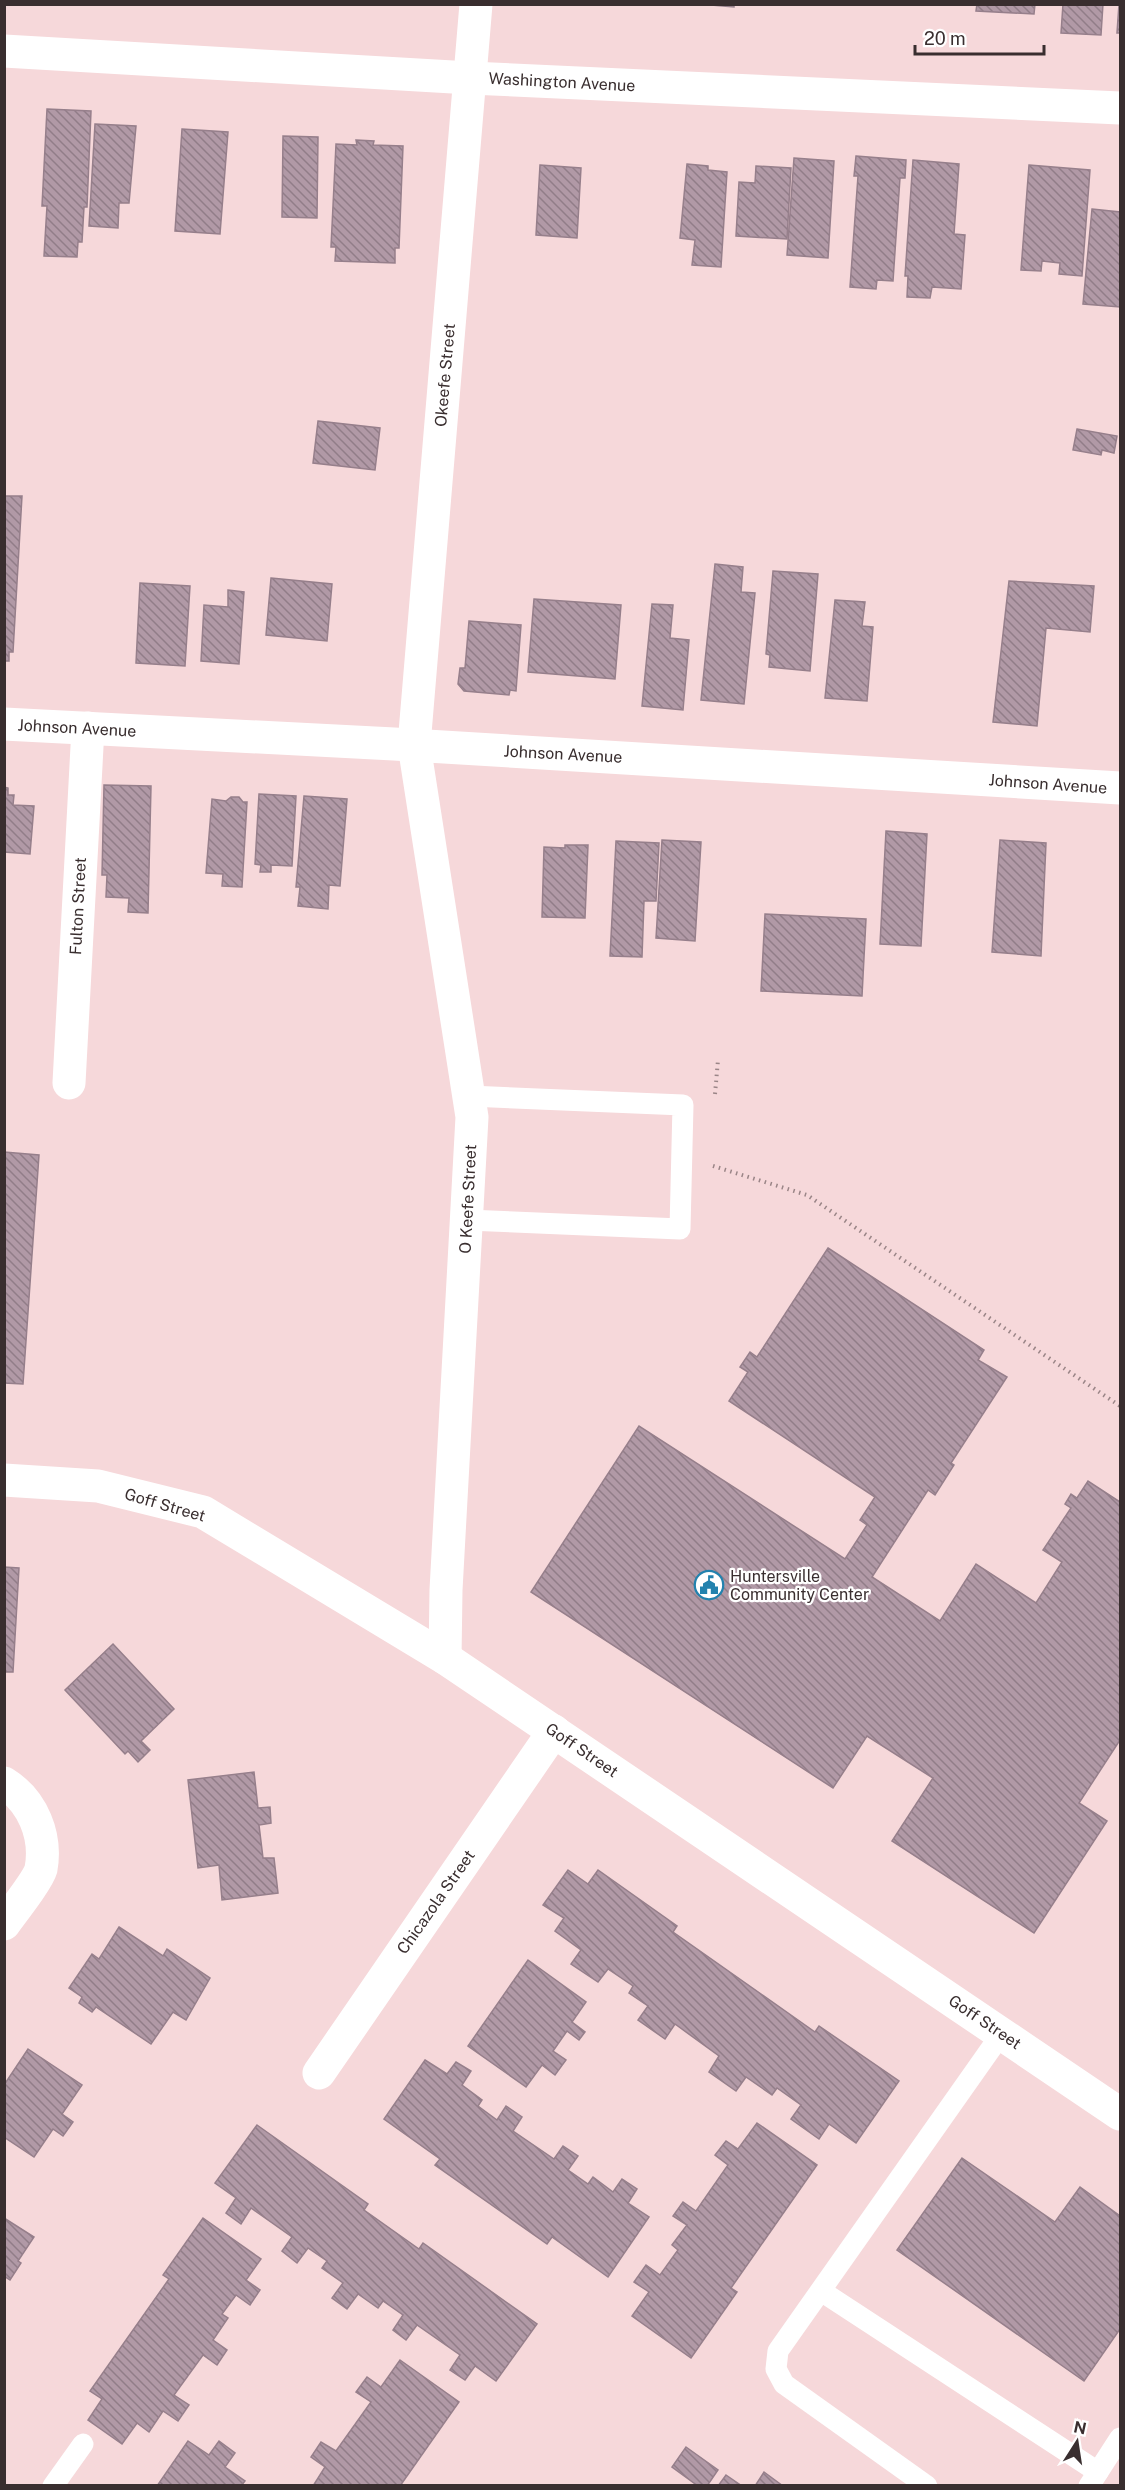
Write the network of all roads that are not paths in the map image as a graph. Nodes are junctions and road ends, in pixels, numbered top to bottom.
1 (476, 4) edge
2 (4, 51) edge
3 (470, 78) junction
4 (1120, 108) edge
5 (4, 724) edge
6 (88, 728) junction
7 (414, 745) junction
8 (1120, 788) edge
9 (69, 1083) dead end
10 (469, 1095) junction
11 (467, 1220) junction
12 (4, 1480) edge
13 (445, 1658) junction
14 (554, 1731) junction
15 (4, 1783) edge
16 (4, 1924) edge
17 (1002, 2033) junction
18 (319, 2073) dead end
19 (1120, 2114) edge
20 (821, 2291) junction
21 (1120, 2438) edge
22 (83, 2444) dead end
23 (1094, 2479) edge
24 (53, 2486) edge
25 (927, 2486) edge

1 - 3 street, Okeefe Street
2 - 3 street, Washington Avenue
3 - 4 street, Washington Avenue
3 - 7 street, Okeefe Street
5 - 6 street, Johnson Avenue
6 - 7 street, Johnson Avenue
6 - 9 street, Fulton Street
7 - 8 street, Johnson Avenue
7 - 10 street, O Keefe Street
10 - 11 street, O Keefe Street
10 - 11 lane
11 - 13 street, O Keefe Street
12 - 13 street, Goff Street
13 - 14 street, Goff Street
14 - 17 street, Goff Street
14 - 18 street, Chicazola Street
15 - 16 street
17 - 19 street, Goff Street
17 - 20 lane
20 - 23 lane
20 - 25 lane
21 - 23 lane
22 - 24 lane

